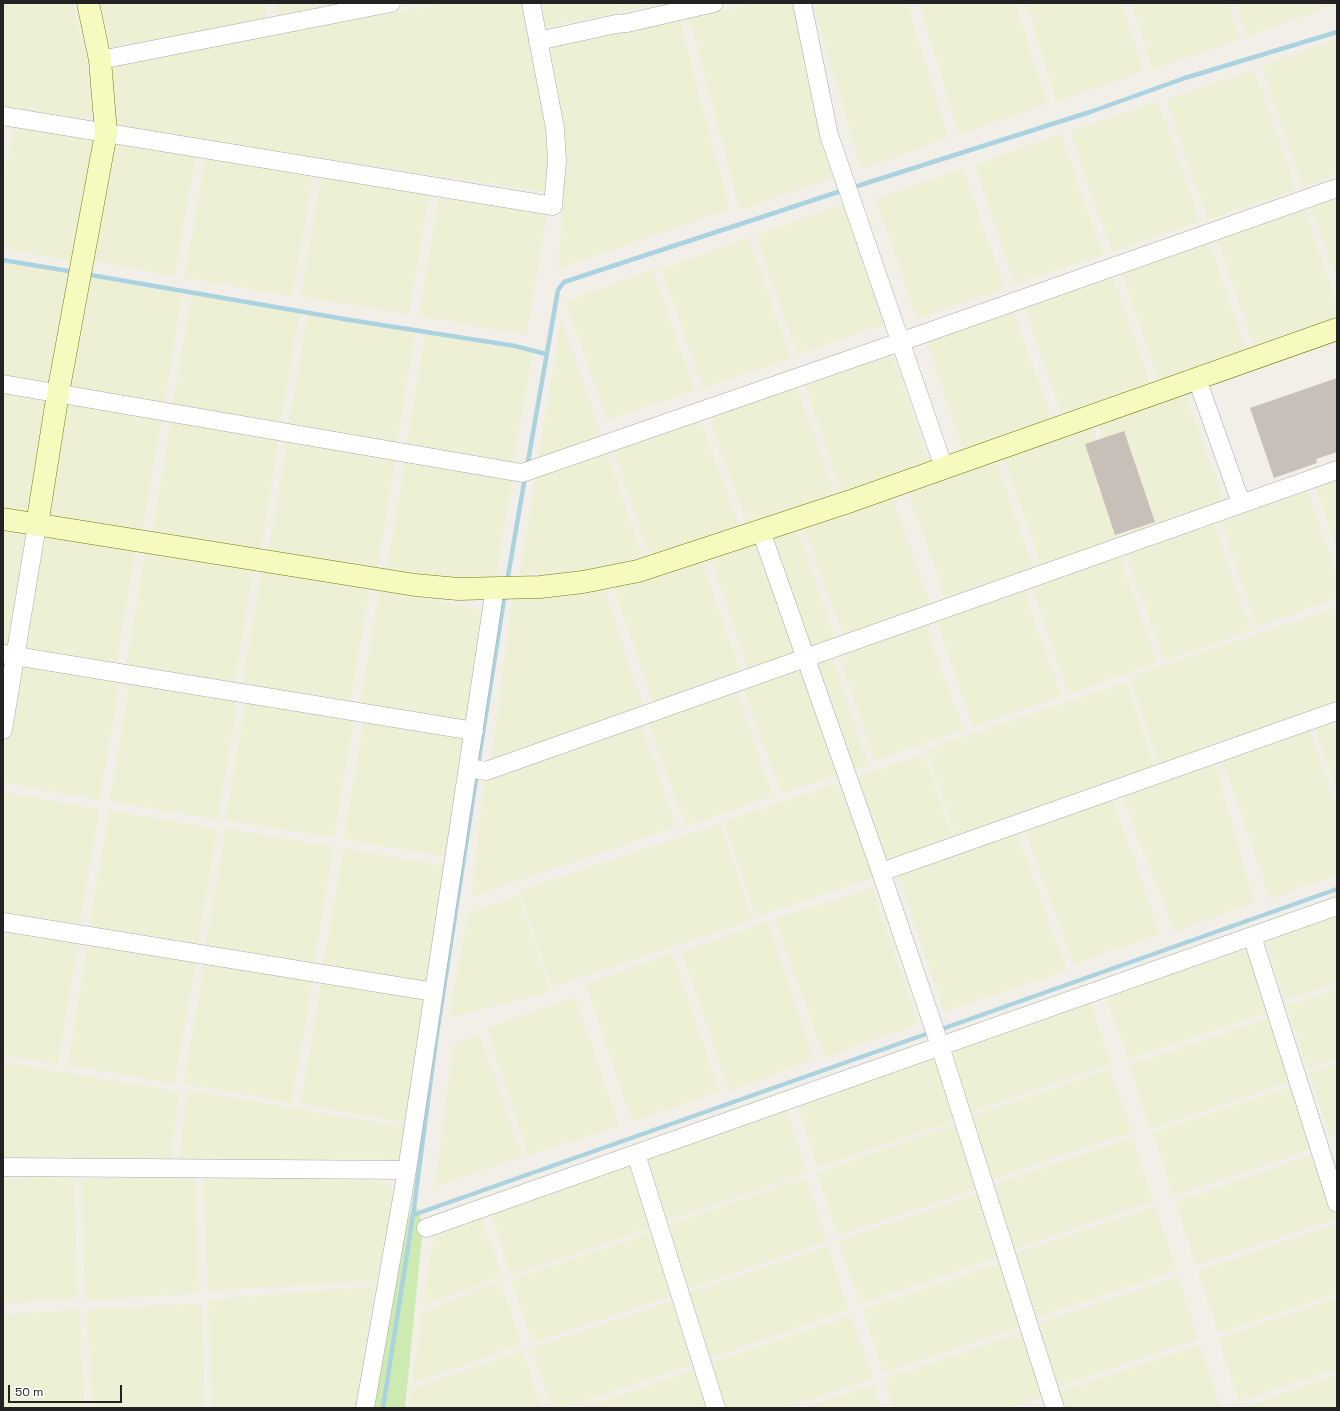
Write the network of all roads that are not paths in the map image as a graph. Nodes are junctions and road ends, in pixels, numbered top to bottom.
1 (88, 3) edge
2 (390, 3) edge
3 (531, 3) edge
4 (714, 3) edge
5 (802, 3) edge
6 (538, 41) junction
7 (100, 60) junction
8 (3, 116) edge
9 (106, 133) junction
10 (1337, 188) edge
11 (1337, 329) edge
12 (900, 342) junction
13 (1197, 378) junction
14 (3, 384) edge
15 (58, 393) junction
16 (944, 468) junction
17 (1337, 470) edge
18 (1241, 504) junction
19 (3, 519) edge
20 (37, 525) junction
21 (761, 531) junction
22 (496, 588) junction
23 (9, 656) edge
24 (805, 658) junction
25 (1337, 710) edge
26 (3, 730) edge
27 (474, 731) junction
28 (468, 768) junction
29 (881, 872) junction
30 (1337, 906) edge
31 (3, 922) edge
32 (1252, 936) junction
33 (434, 992) junction
34 (940, 1046) junction
35 (636, 1154) junction
36 (3, 1167) edge
37 (407, 1170) junction
38 (1337, 1203) edge
39 (426, 1228) dead end
40 (365, 1408) edge
41 (716, 1408) edge
42 (1055, 1408) edge

1 - 7 street
2 - 7 street
3 - 6 street
4 - 6 street
5 - 12 street
6 - 9 street
7 - 9 street
8 - 9 street
9 - 15 street
10 - 12 street
11 - 13 street
12 - 15 street
12 - 16 street
13 - 16 street
13 - 18 street
14 - 15 street
15 - 20 street
16 - 21 street
17 - 18 street
18 - 24 street
19 - 20 street
20 - 22 street
20 - 23 street
21 - 22 street
21 - 24 street
22 - 27 street
23 - 26 street
23 - 27 street
24 - 28 street
24 - 29 street
25 - 29 street
27 - 28 street
28 - 33 street
29 - 34 street
30 - 32 street
31 - 33 street
32 - 34 street
32 - 38 street
33 - 37 street
34 - 35 street
34 - 42 street
35 - 39 street
35 - 41 street
36 - 37 street
37 - 40 street

